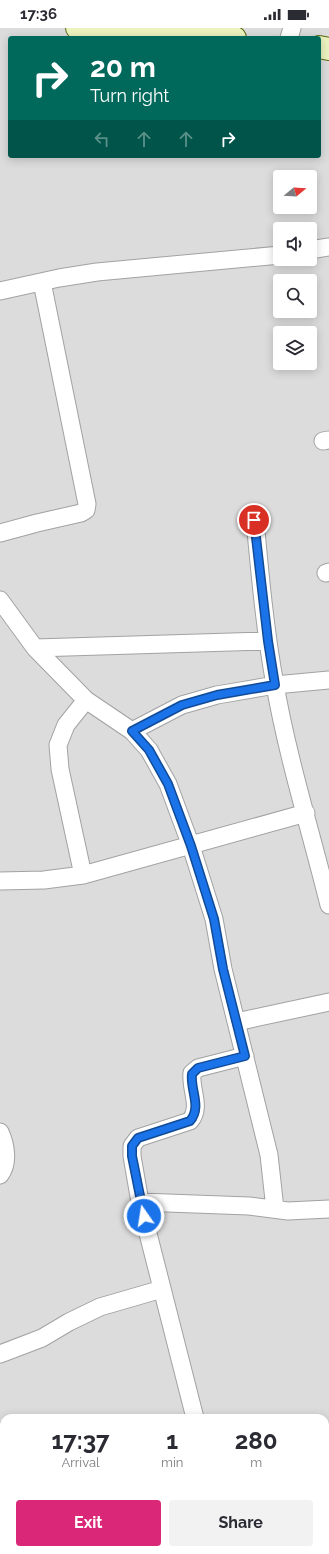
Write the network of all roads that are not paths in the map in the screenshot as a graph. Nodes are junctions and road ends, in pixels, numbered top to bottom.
1 (77, 28) edge
2 (166, 30) edge
3 (218, 36) edge
4 (329, 247) edge
5 (317, 249) edge
6 (273, 255) edge
7 (42, 282) junction
8 (0, 291) edge
9 (254, 520) dead end
10 (0, 533) edge
11 (0, 600) edge
12 (268, 641) junction
13 (36, 648) junction
14 (329, 680) edge
15 (275, 685) junction
16 (86, 700) junction
17 (132, 731) junction
18 (306, 813) junction
19 (191, 846) junction
20 (83, 875) junction
21 (0, 881) edge
22 (329, 905) edge
23 (329, 1002) edge
24 (236, 1022) junction
25 (245, 1056) junction
26 (0, 1132) edge
27 (0, 1175) edge
28 (140, 1202) junction
29 (275, 1209) junction
30 (329, 1209) edge
31 (162, 1289) junction
32 (0, 1354) edge
33 (194, 1414) edge

1 - 2 main road
2 - 3 main road
4 - 5 street
6 - 7 street
7 - 8 street
7 - 10 street
9 - 12 street
11 - 13 street
12 - 13 street
12 - 15 street
13 - 16 street
14 - 15 street
15 - 17 street
15 - 18 street
16 - 17 street
16 - 20 street
17 - 19 street
18 - 19 street
18 - 22 street
19 - 20 street
19 - 24 street
20 - 21 street
23 - 24 street
24 - 25 street
25 - 28 street
25 - 29 street
26 - 27 street
28 - 29 street
28 - 31 street
29 - 30 street
31 - 32 street
31 - 33 street

